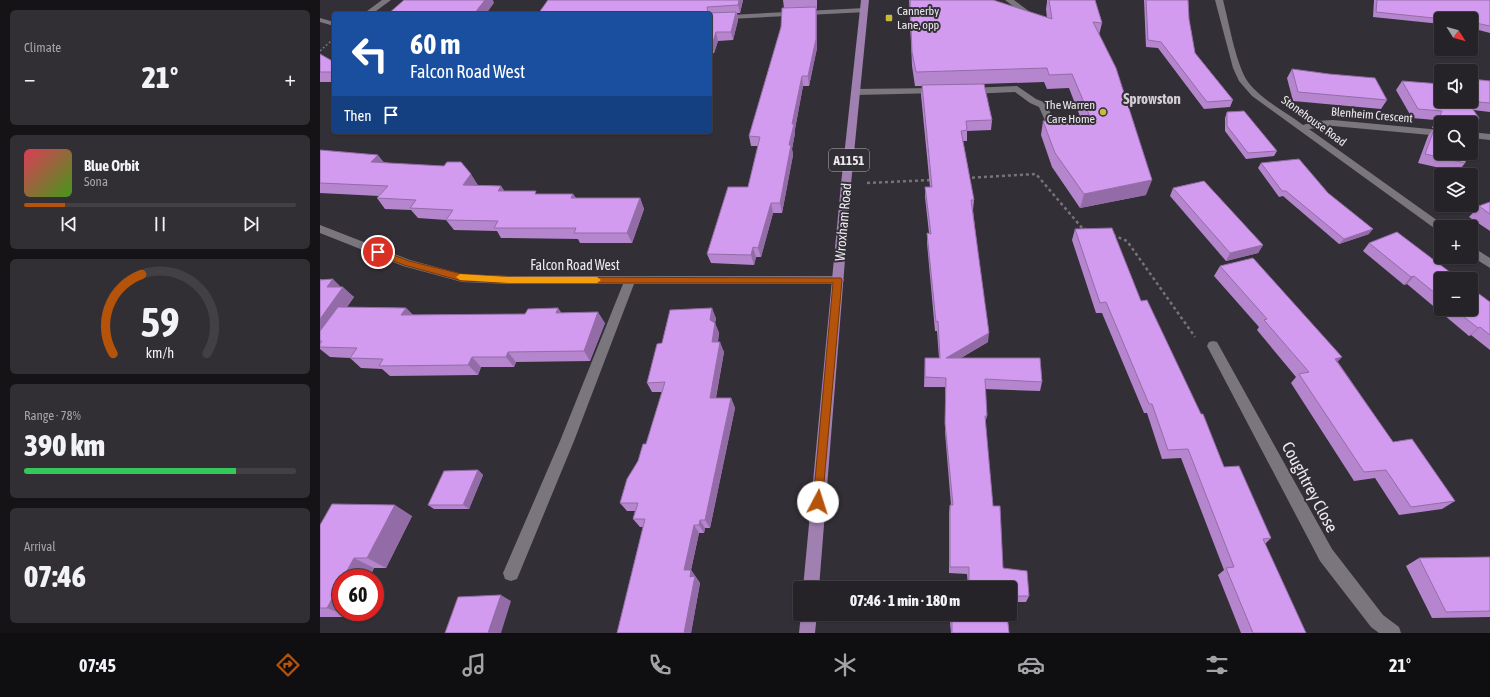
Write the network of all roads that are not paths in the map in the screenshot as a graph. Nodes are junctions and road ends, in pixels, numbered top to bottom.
1 (387, 0) edge
2 (865, 0) edge
3 (1009, 0) edge
4 (1220, 0) edge
5 (864, 10) junction
6 (370, 12) edge
7 (1030, 15) edge
8 (712, 18) edge
9 (320, 20) edge
10 (332, 23) edge
11 (943, 91) edge
12 (958, 91) edge
13 (856, 92) junction
14 (1049, 121) edge
15 (1302, 128) junction
16 (1434, 132) edge
17 (1478, 136) edge
18 (1490, 137) edge
19 (1434, 224) edge
20 (320, 229) edge
21 (1478, 255) edge
22 (1490, 264) edge
23 (630, 280) junction
24 (838, 280) junction
25 (1213, 346) dead end
26 (511, 574) dead end
27 (812, 581) edge
28 (808, 621) edge
29 (807, 633) edge
30 (1393, 633) edge

1 - 6 street
2 - 5 main road, Wroxham Road / A1151
3 - 7 street
4 - 15 street, Stonehouse Road
5 - 8 street
5 - 13 main road, Wroxham Road / A1151
9 - 10 street
11 - 13 street
12 - 14 street
13 - 24 main road, Wroxham Road / A1151
15 - 16 street, Blenheim Crescent
15 - 19 street, Stonehouse Road
17 - 18 street
20 - 23 street, Falcon Road West
21 - 22 street
23 - 24 street, Falcon Road West
23 - 26 street
24 - 27 main road, Wroxham Road / A1151
25 - 30 street, Coughtrey Close
28 - 29 main road

